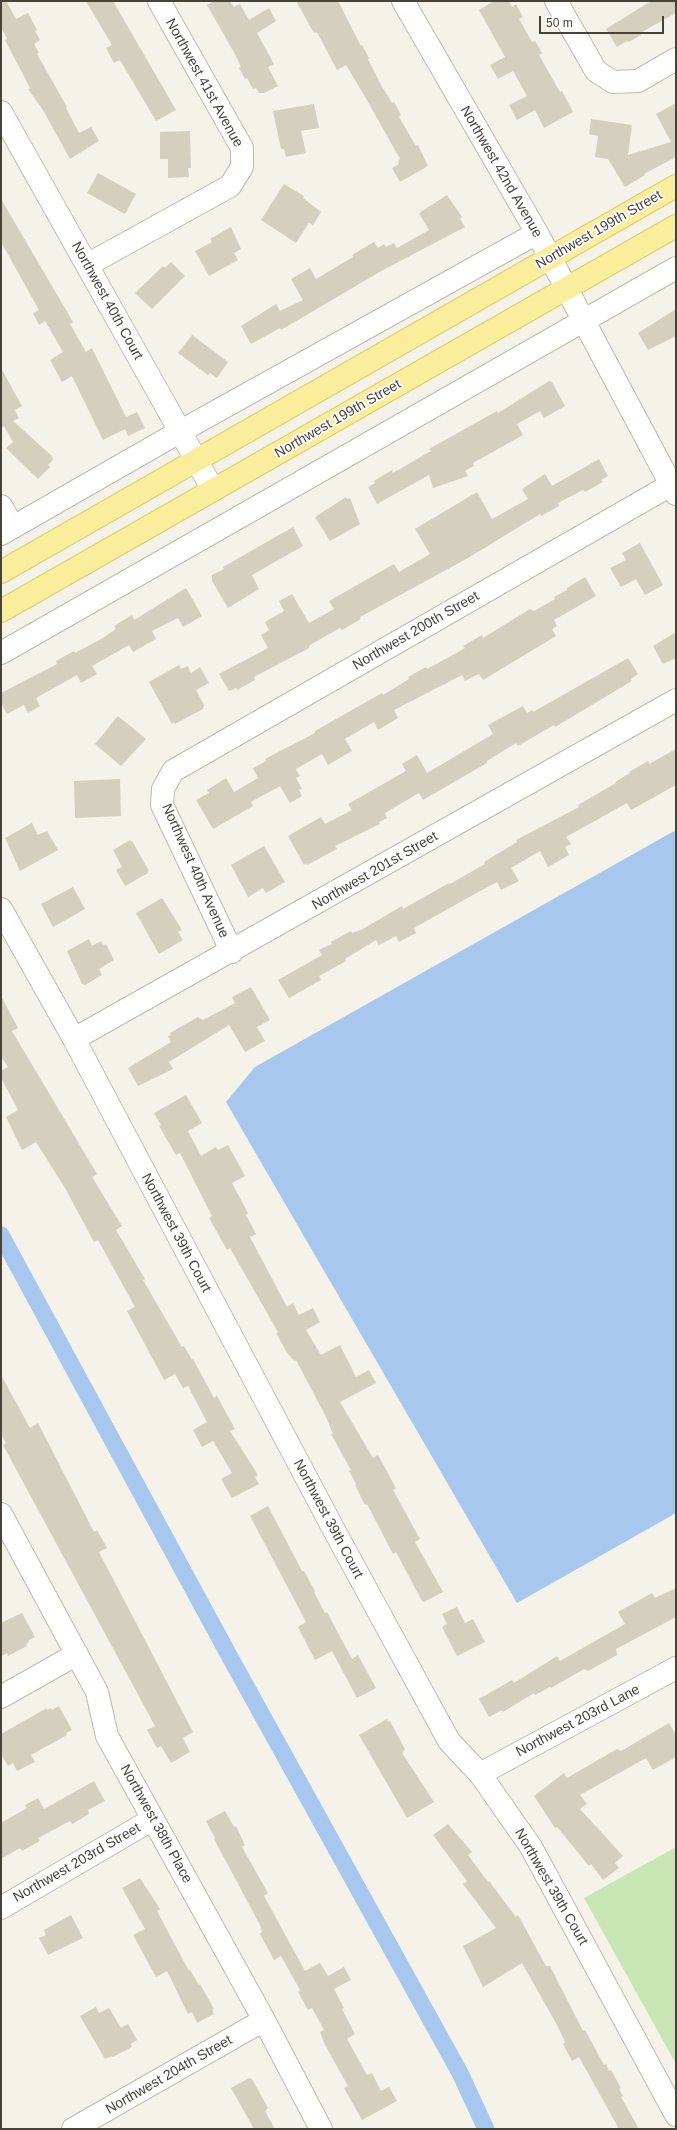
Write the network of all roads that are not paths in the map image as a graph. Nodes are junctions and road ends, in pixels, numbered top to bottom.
1 (159, 1) edge
2 (556, 1) edge
3 (406, 2) edge
4 (676, 59) edge
5 (1, 112) edge
6 (676, 186) edge
7 (676, 226) edge
8 (537, 233) junction
9 (550, 258) junction
10 (87, 265) junction
11 (676, 268) edge
12 (567, 288) junction
13 (584, 320) junction
14 (181, 431) junction
15 (196, 459) junction
16 (674, 487) edge
17 (213, 490) junction
18 (1, 506) edge
19 (7, 531) edge
20 (1, 572) edge
21 (1, 611) edge
22 (1, 653) edge
23 (676, 700) edge
24 (163, 789) joint
25 (1, 909) edge
26 (232, 952) junction
27 (74, 1040) junction
28 (1, 1514) edge
29 (77, 1654) junction
30 (676, 1668) edge
31 (1, 1696) edge
32 (480, 1774) junction
33 (153, 1819) junction
34 (1, 1908) edge
35 (264, 2020) junction
36 (676, 2115) edge
37 (101, 2123) edge
38 (73, 2129) edge
39 (321, 2129) edge

1 - 10 street, Northwest 41st Avenue
2 - 4 street
3 - 8 street, Northwest 42nd Avenue
5 - 10 street, Northwest 40th Court
6 - 9 main road, Northwest 199th Street
7 - 12 main road, Northwest 199th Street
8 - 9 street, Northwest 42nd Avenue
8 - 14 street
9 - 12 street, Northwest 42nd Avenue
9 - 15 main road, Northwest 199th Street
10 - 14 street, Northwest 40th Court
11 - 13 street
12 - 13 street, Northwest 42nd Avenue
12 - 17 main road, Northwest 199th Street
13 - 16 street, Northwest 42nd Avenue
13 - 22 street
14 - 15 street, Northwest 40th Court
14 - 19 street
15 - 17 street, Northwest 40th Court
15 - 20 main road, Northwest 199th Street
16 - 24 street, Northwest 200th Street
17 - 21 main road, Northwest 199th Street
18 - 19 street
23 - 26 street, Northwest 201st Street
24 - 26 street, Northwest 40th Avenue
25 - 27 street, Northwest 39th Court
26 - 27 street, Northwest 201st Street
27 - 32 street, Northwest 39th Court
28 - 29 street, Northwest 38th Place
29 - 31 street
29 - 33 street, Northwest 38th Place
30 - 32 street, Northwest 203rd Lane
32 - 36 street, Northwest 39th Court
33 - 34 street, Northwest 203rd Street
33 - 35 street, Northwest 38th Place
35 - 37 street, Northwest 204th Street
35 - 39 street, Northwest 38th Place
37 - 38 street, Northwest 204th Street

